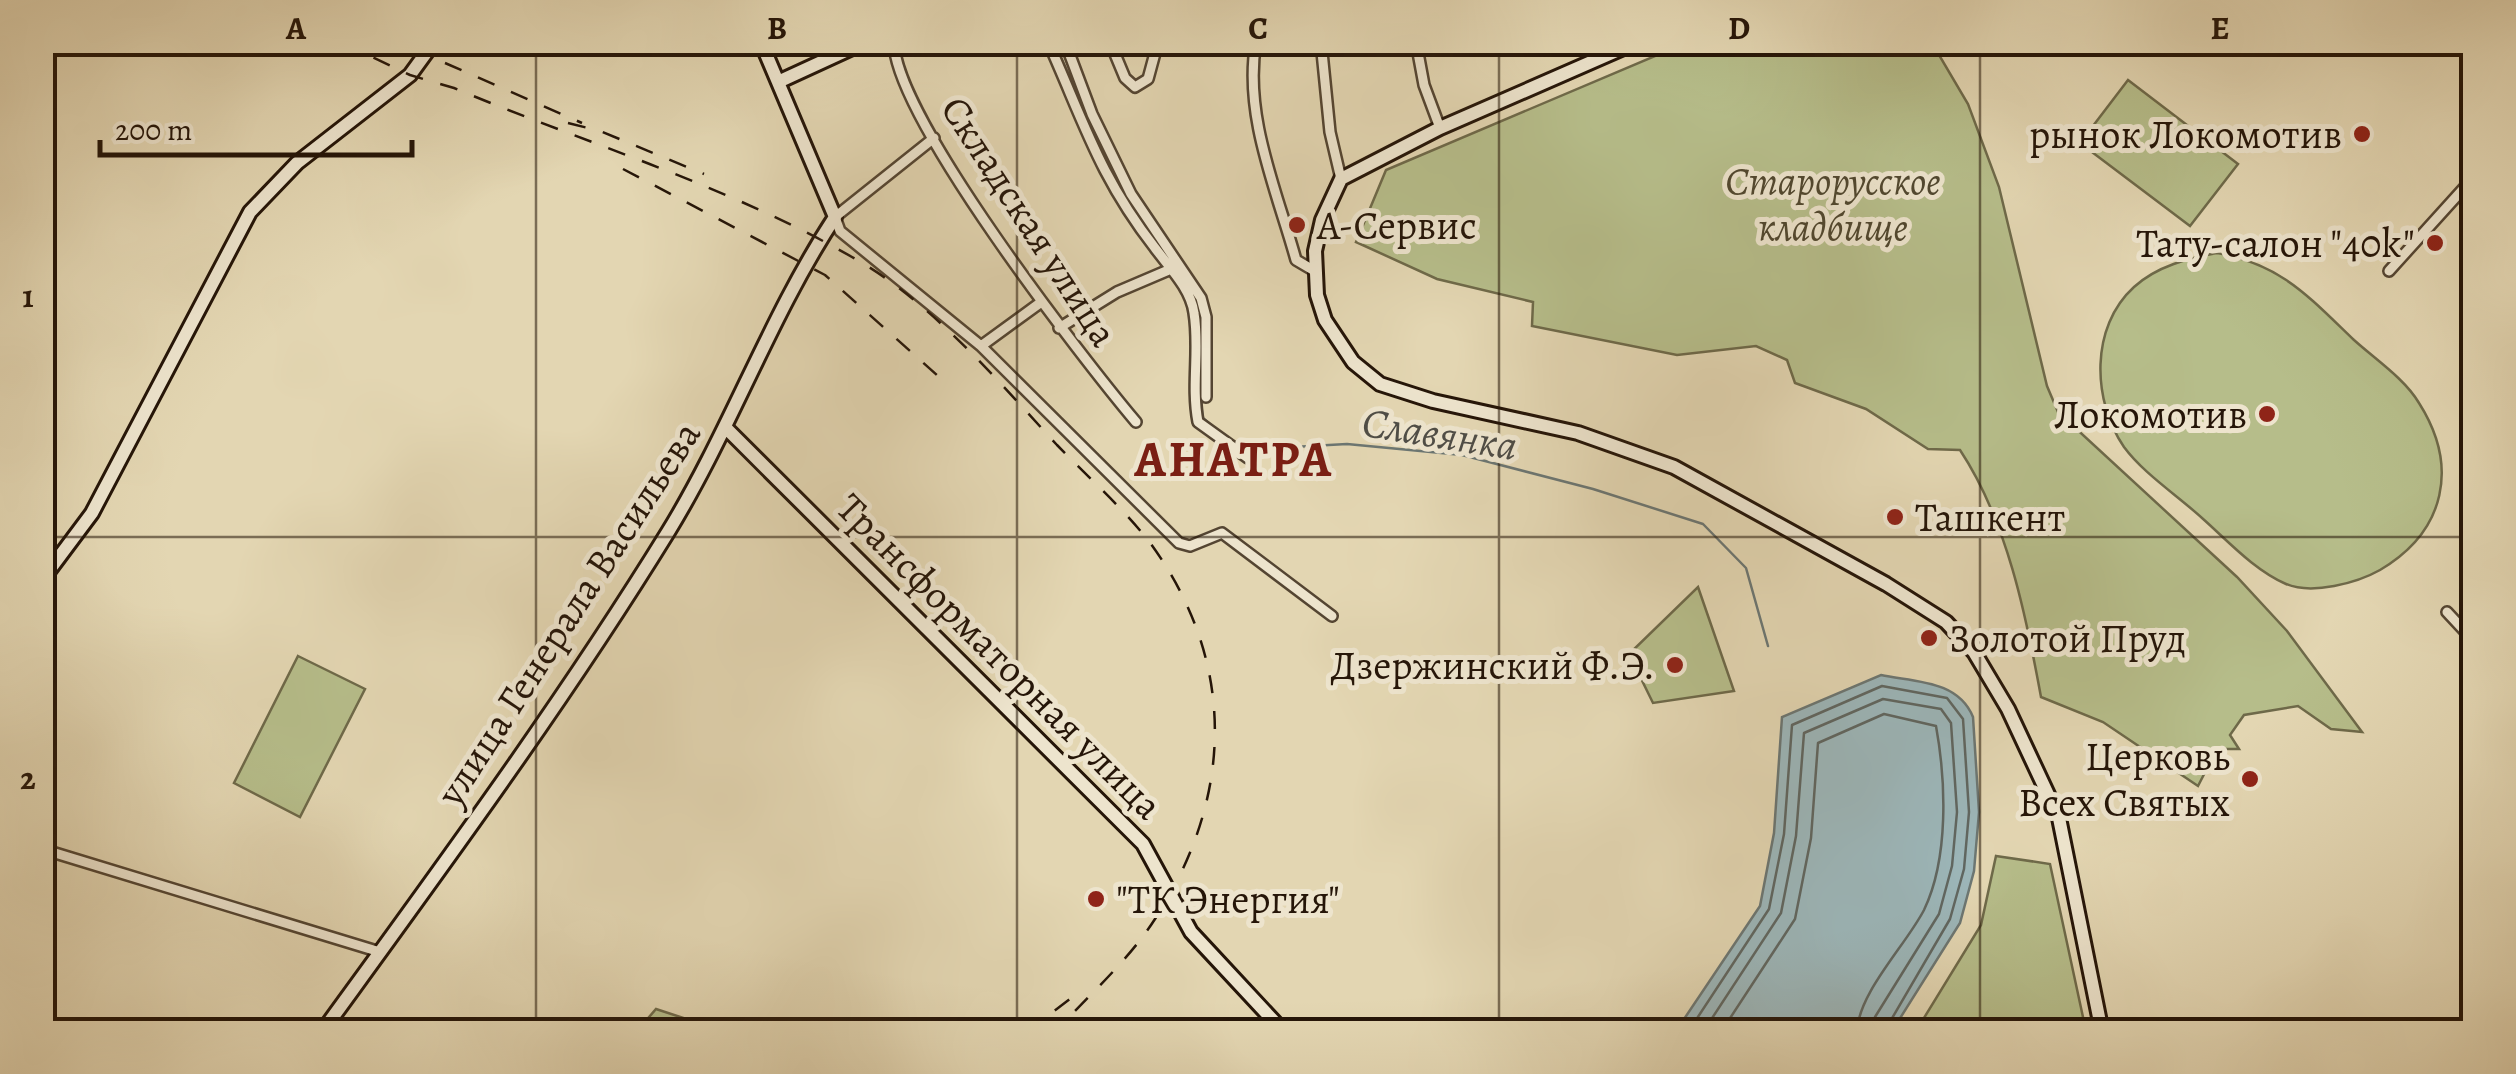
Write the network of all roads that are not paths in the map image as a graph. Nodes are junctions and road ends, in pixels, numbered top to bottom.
1 (434, 42) edge
2 (760, 42) edge
3 (865, 42) edge
4 (894, 42) edge
5 (1048, 42) edge
6 (1065, 42) edge
7 (1110, 42) edge
8 (1158, 42) edge
9 (1256, 42) edge
10 (1320, 42) edge
11 (1416, 42) edge
12 (1637, 42) edge
13 (778, 82) junction
14 (1440, 128) junction
15 (934, 138) junction
16 (2474, 177) edge
17 (1341, 179) junction
18 (835, 217) junction
19 (1172, 269) junction
20 (1313, 270) junction
21 (2389, 271) dead end
22 (1040, 303) junction
23 (1059, 328) junction
24 (981, 346) junction
25 (1206, 397) dead end
26 (1136, 422) dead end
27 (727, 429) junction
28 (1248, 458) dead end
29 (42, 580) edge
30 (2447, 612) dead end
31 (1332, 616) dead end
32 (2474, 640) edge
33 (42, 849) edge
34 (380, 952) junction
35 (322, 1032) edge
36 (1284, 1032) edge
37 (2102, 1032) edge

1 - 29 main road
2 - 13 main road
3 - 13 main road
4 - 15 street, Складская улица
5 - 19 street
6 - 25 street
7 - 8 street
9 - 20 street
10 - 17 street
11 - 14 street
12 - 14 main road
13 - 18 main road
14 - 17 main road
15 - 18 street, улица Генерала Васильева
15 - 22 street, Складская улица
16 - 21 street
17 - 20 main road
18 - 24 street
18 - 27 main road, улица Генерала Васильева
19 - 23 street
19 - 28 street
20 - 37 main road
22 - 23 street, Складская улица
22 - 24 street
23 - 26 street, Складская улица
24 - 31 street
27 - 34 main road, улица Генерала Васильева
27 - 36 main road, Трансформаторная улица
30 - 32 street
33 - 34 street
34 - 35 main road, улица Генерала Васильева

